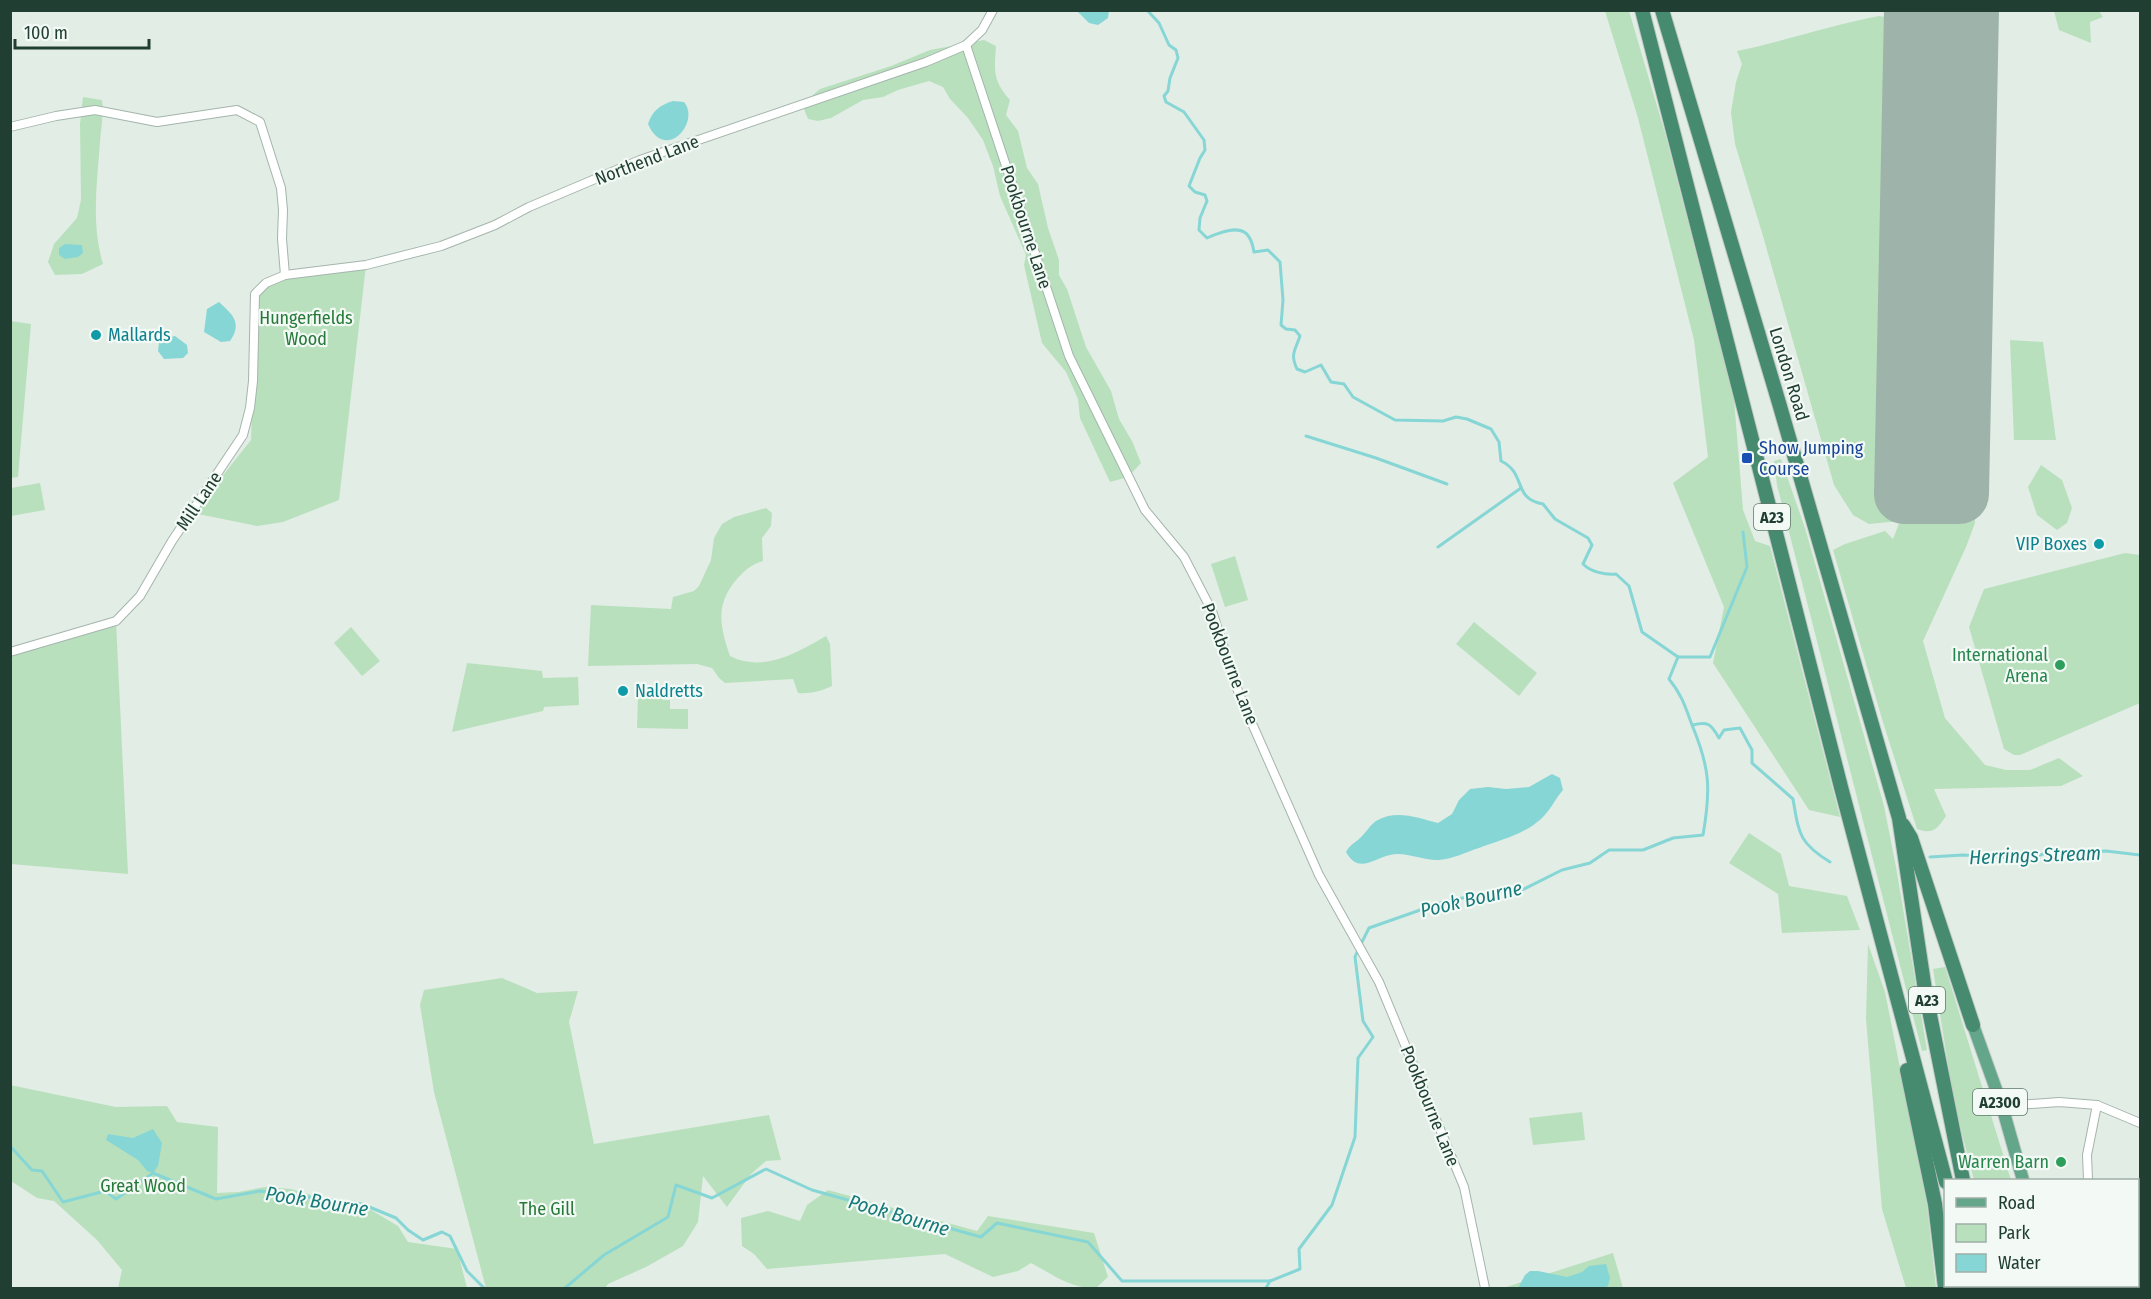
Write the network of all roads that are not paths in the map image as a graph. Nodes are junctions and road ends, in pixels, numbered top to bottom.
1 (993, 10) edge
2 (1642, 10) edge
3 (1662, 10) edge
4 (966, 45) junction
5 (10, 127) edge
6 (285, 275) junction
7 (10, 652) edge
8 (1899, 818) junction
9 (1904, 1023) junction
10 (1973, 1025) joint
11 (2097, 1105) junction
12 (2002, 1106) junction
13 (2140, 1123) edge
14 (1945, 1179) edge
15 (1963, 1179) edge
16 (2023, 1179) edge
17 (2088, 1179) edge
18 (1944, 1280) edge
19 (1485, 1288) edge

1 - 4 street, Northend Lane
2 - 9 highway, A23
3 - 8 highway, London Road / A23
4 - 6 street, Northend Lane
4 - 19 street, Pookbourne Lane
5 - 6 street
6 - 7 street, Mill Lane
8 - 10 highway
8 - 15 highway, A23
9 - 14 highway, A23
9 - 18 highway
10 - 12 main road, A2300
11 - 12 street
11 - 13 street
11 - 17 street
12 - 16 main road, A2300

